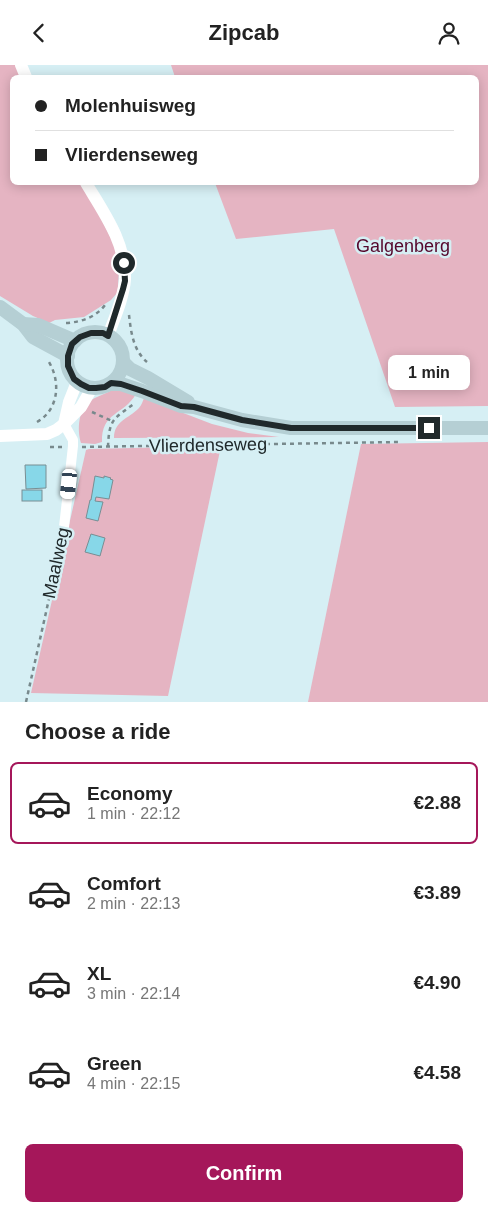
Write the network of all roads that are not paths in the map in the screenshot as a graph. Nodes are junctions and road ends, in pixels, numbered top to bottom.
1 (87, 185) edge
2 (0, 307) edge
3 (23, 324) junction
4 (108, 336) junction
5 (75, 341) junction
6 (68, 356) junction
7 (123, 362) junction
8 (77, 382) junction
9 (111, 383) junction
10 (92, 388) junction
11 (194, 407) junction
12 (64, 424) junction
13 (488, 428) edge
14 (0, 436) edge
15 (63, 537) road end

1 - 4 street
2 - 3 main road
3 - 5 main road
3 - 6 main road
4 - 5 main road
4 - 7 main road
5 - 6 main road
6 - 8 main road
7 - 9 main road
7 - 11 main road, Vlierdenseweg
8 - 10 main road
8 - 12 street
9 - 10 main road
9 - 11 main road, Vlierdenseweg
10 - 12 street
11 - 13 main road, Vlierdenseweg
12 - 14 street
12 - 15 street, Maalweg

